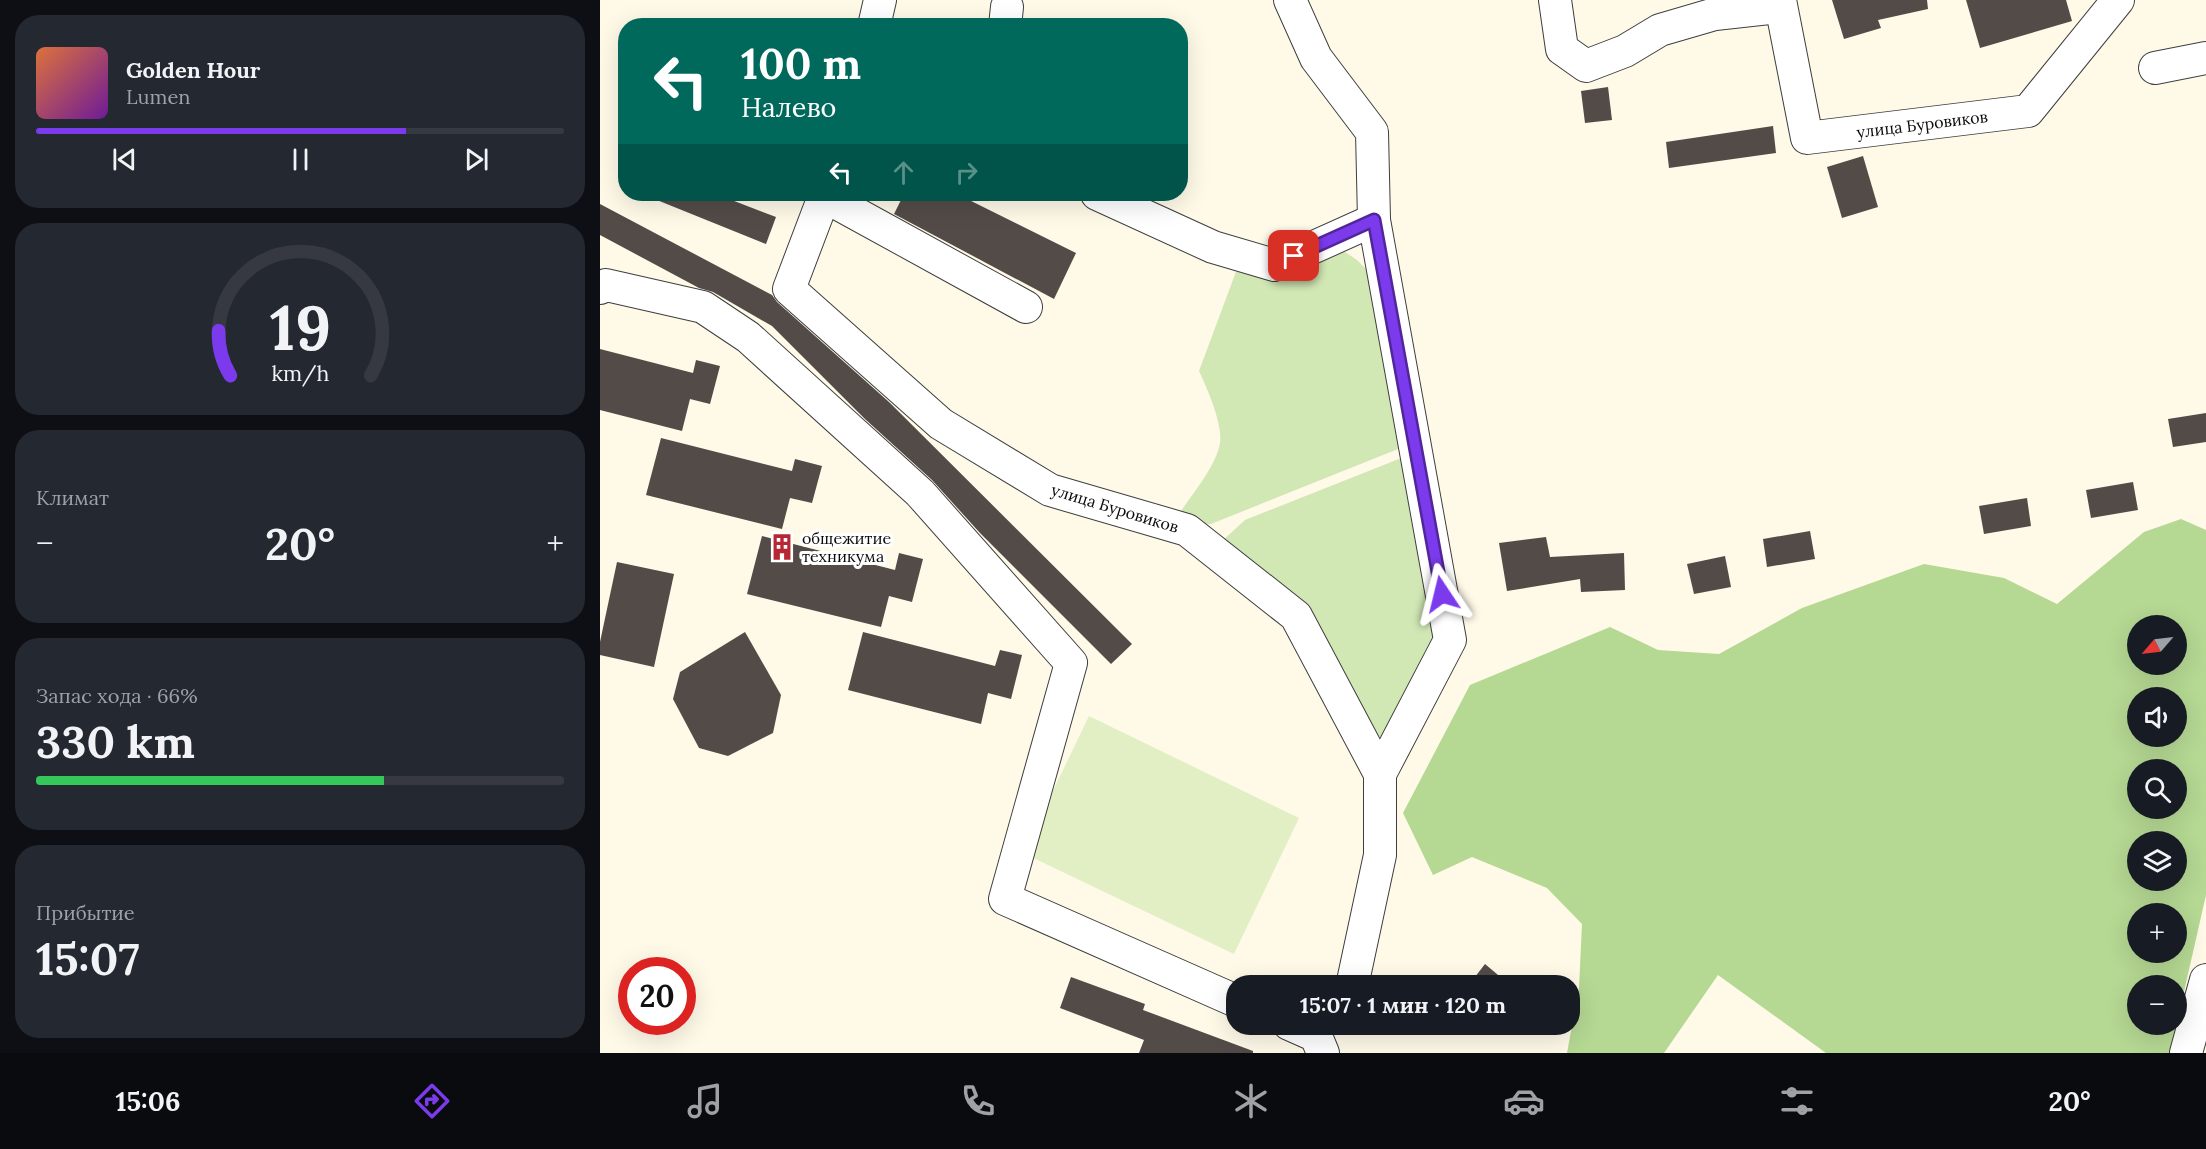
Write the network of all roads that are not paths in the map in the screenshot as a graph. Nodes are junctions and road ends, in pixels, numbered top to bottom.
1 (880, 0) edge
2 (1290, 0) edge
3 (1555, 0) edge
4 (2118, 0) edge
5 (1780, 4) edge
6 (876, 18) edge
7 (2206, 58) edge
8 (2155, 68) dead end
9 (822, 201) edge
10 (835, 201) edge
11 (1112, 201) edge
12 (1374, 220) junction
13 (600, 288) edge
14 (1026, 307) dead end
15 (1380, 774) junction
16 (1354, 975) edge
17 (2206, 980) edge
18 (1226, 997) edge
19 (2186, 1053) edge

1 - 6 street
2 - 12 street
3 - 5 street, улица Буровиков
4 - 5 street, улица Буровиков
7 - 8 street
9 - 15 street, улица Буровиков
10 - 14 street
11 - 12 street
12 - 15 street
13 - 18 street
15 - 16 street, улица Буровиков
17 - 19 street

